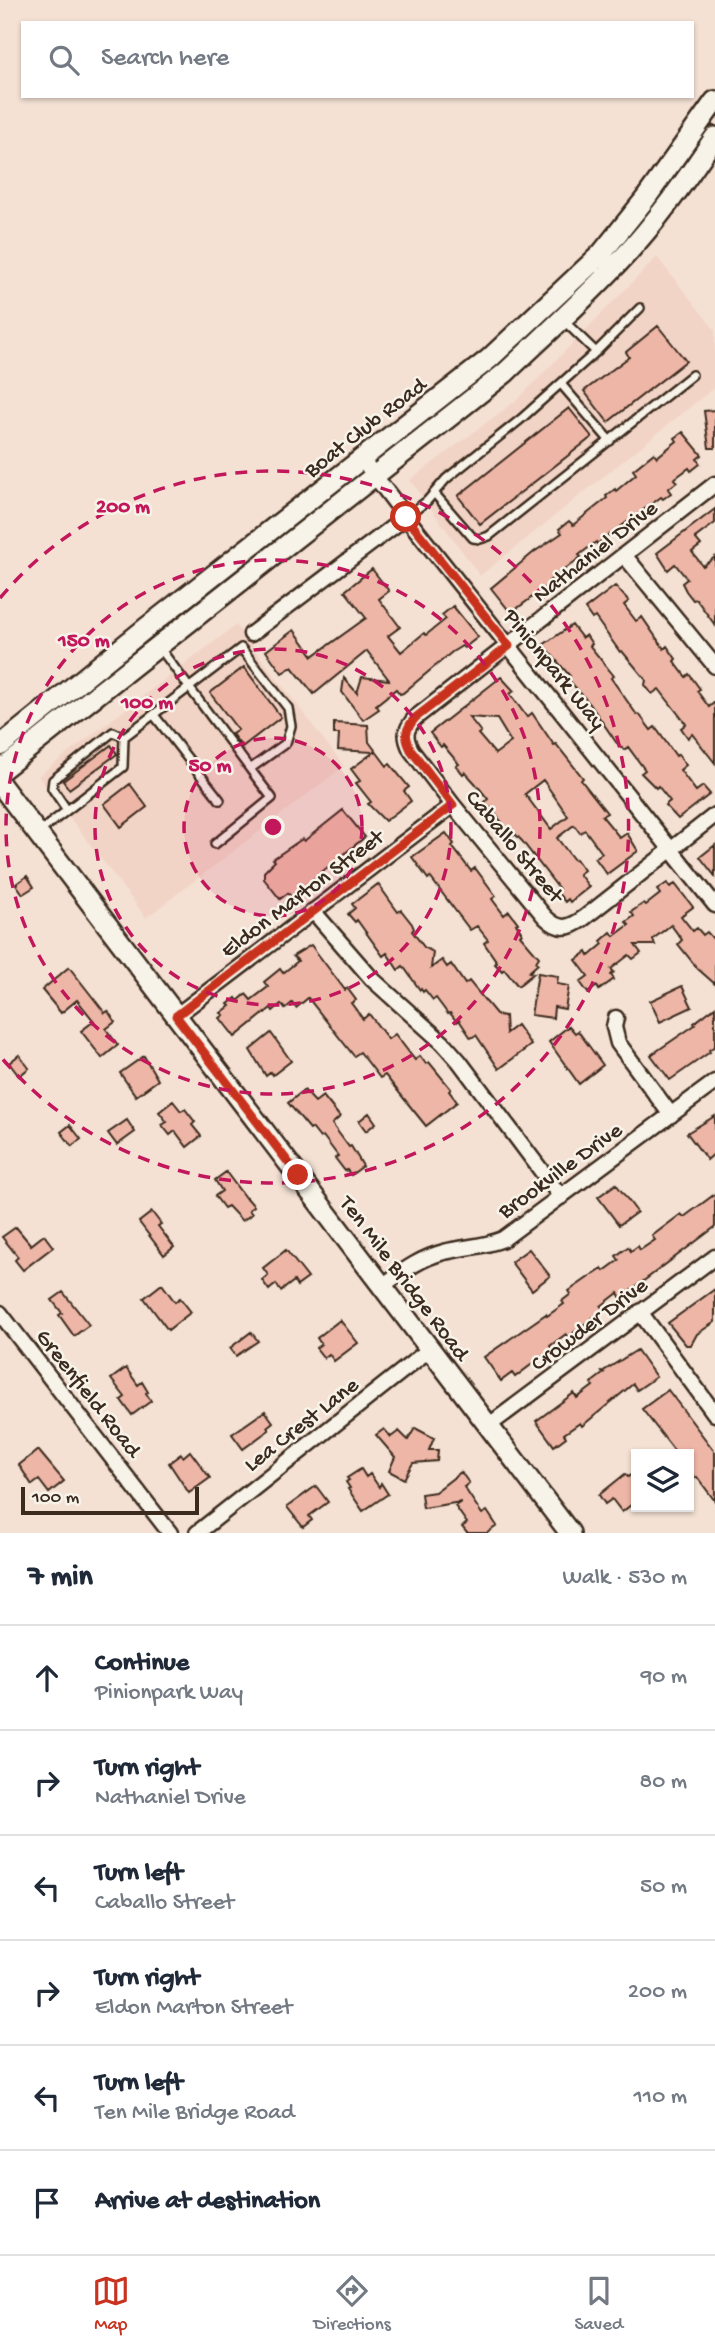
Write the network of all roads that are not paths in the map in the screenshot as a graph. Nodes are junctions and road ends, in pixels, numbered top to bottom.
1 (715, 102) edge
2 (715, 137) edge
3 (640, 308) dead end
4 (563, 319) junction
5 (596, 352) junction
6 (692, 375) dead end
7 (561, 384) junction
8 (610, 441) junction
9 (362, 459) junction
10 (375, 476) junction
11 (715, 484) edge
12 (435, 494) junction
13 (406, 517) junction
14 (624, 555) junction
15 (251, 634) dead end
16 (158, 646) junction
17 (509, 646) junction
18 (715, 666) edge
19 (189, 688) junction
20 (153, 715) junction
21 (405, 733) joint
22 (124, 737) junction
23 (0, 746) edge
24 (250, 769) junction
25 (0, 771) edge
26 (0, 784) edge
27 (220, 800) dead end
28 (453, 805) junction
29 (67, 810) junction
30 (715, 815) edge
31 (37, 833) junction
32 (215, 844) dead end
33 (670, 849) junction
34 (715, 905) edge
35 (313, 911) junction
36 (176, 1016) junction
37 (616, 1018) dead end
38 (715, 1082) edge
39 (671, 1115) junction
40 (561, 1197) junction
41 (715, 1257) edge
42 (382, 1286) junction
43 (640, 1312) junction
44 (0, 1313) edge
45 (430, 1349) junction
46 (715, 1414) edge
47 (488, 1426) junction
48 (170, 1533) edge
49 (197, 1533) edge
50 (570, 1533) edge

1 - 9 main road, Boat Club Road
2 - 4 main road, Boat Club Road
3 - 5 lane
4 - 5 lane
4 - 10 main road, Boat Club Road
5 - 7 lane
6 - 8 lane
7 - 8 lane
7 - 12 lane
8 - 12 lane
9 - 10 street, Pinionpark Way
9 - 23 main road, Boat Club Road
10 - 13 street, Pinionpark Way
10 - 16 main road, Boat Club Road
11 - 14 street, Nathaniel Drive
12 - 13 lane
13 - 15 street
13 - 17 street, Pinionpark Way
14 - 17 street, Nathaniel Drive
14 - 18 street
16 - 19 lane
16 - 25 main road, Boat Club Road
17 - 21 street, Nathaniel Drive
17 - 33 street, Pinionpark Way
19 - 20 lane
19 - 24 lane
19 - 24 lane
20 - 22 lane
20 - 27 lane
21 - 28 street, Caballo Street
22 - 29 lane
22 - 29 lane
24 - 32 lane
26 - 31 main road, Ten Mile Bridge Road
28 - 33 street, Caballo Street
28 - 35 street, Eldon Marton Street
29 - 31 lane
30 - 33 street, Caballo Street
31 - 36 main road, Ten Mile Bridge Road
33 - 34 street, Pinionpark Way
35 - 36 street, Eldon Marton Street
35 - 40 street
36 - 42 main road, Ten Mile Bridge Road
37 - 39 street
38 - 39 street, Brookville Drive
39 - 40 street, Brookville Drive
40 - 42 street, Brookville Drive
41 - 43 street, Crowder Drive
42 - 45 main road, Ten Mile Bridge Road
43 - 46 street
43 - 47 street, Crowder Drive
44 - 48 street, Greenfield Road
45 - 47 main road, Ten Mile Bridge Road
45 - 49 street, Lea Crest Lane
47 - 50 main road, Ten Mile Bridge Road

